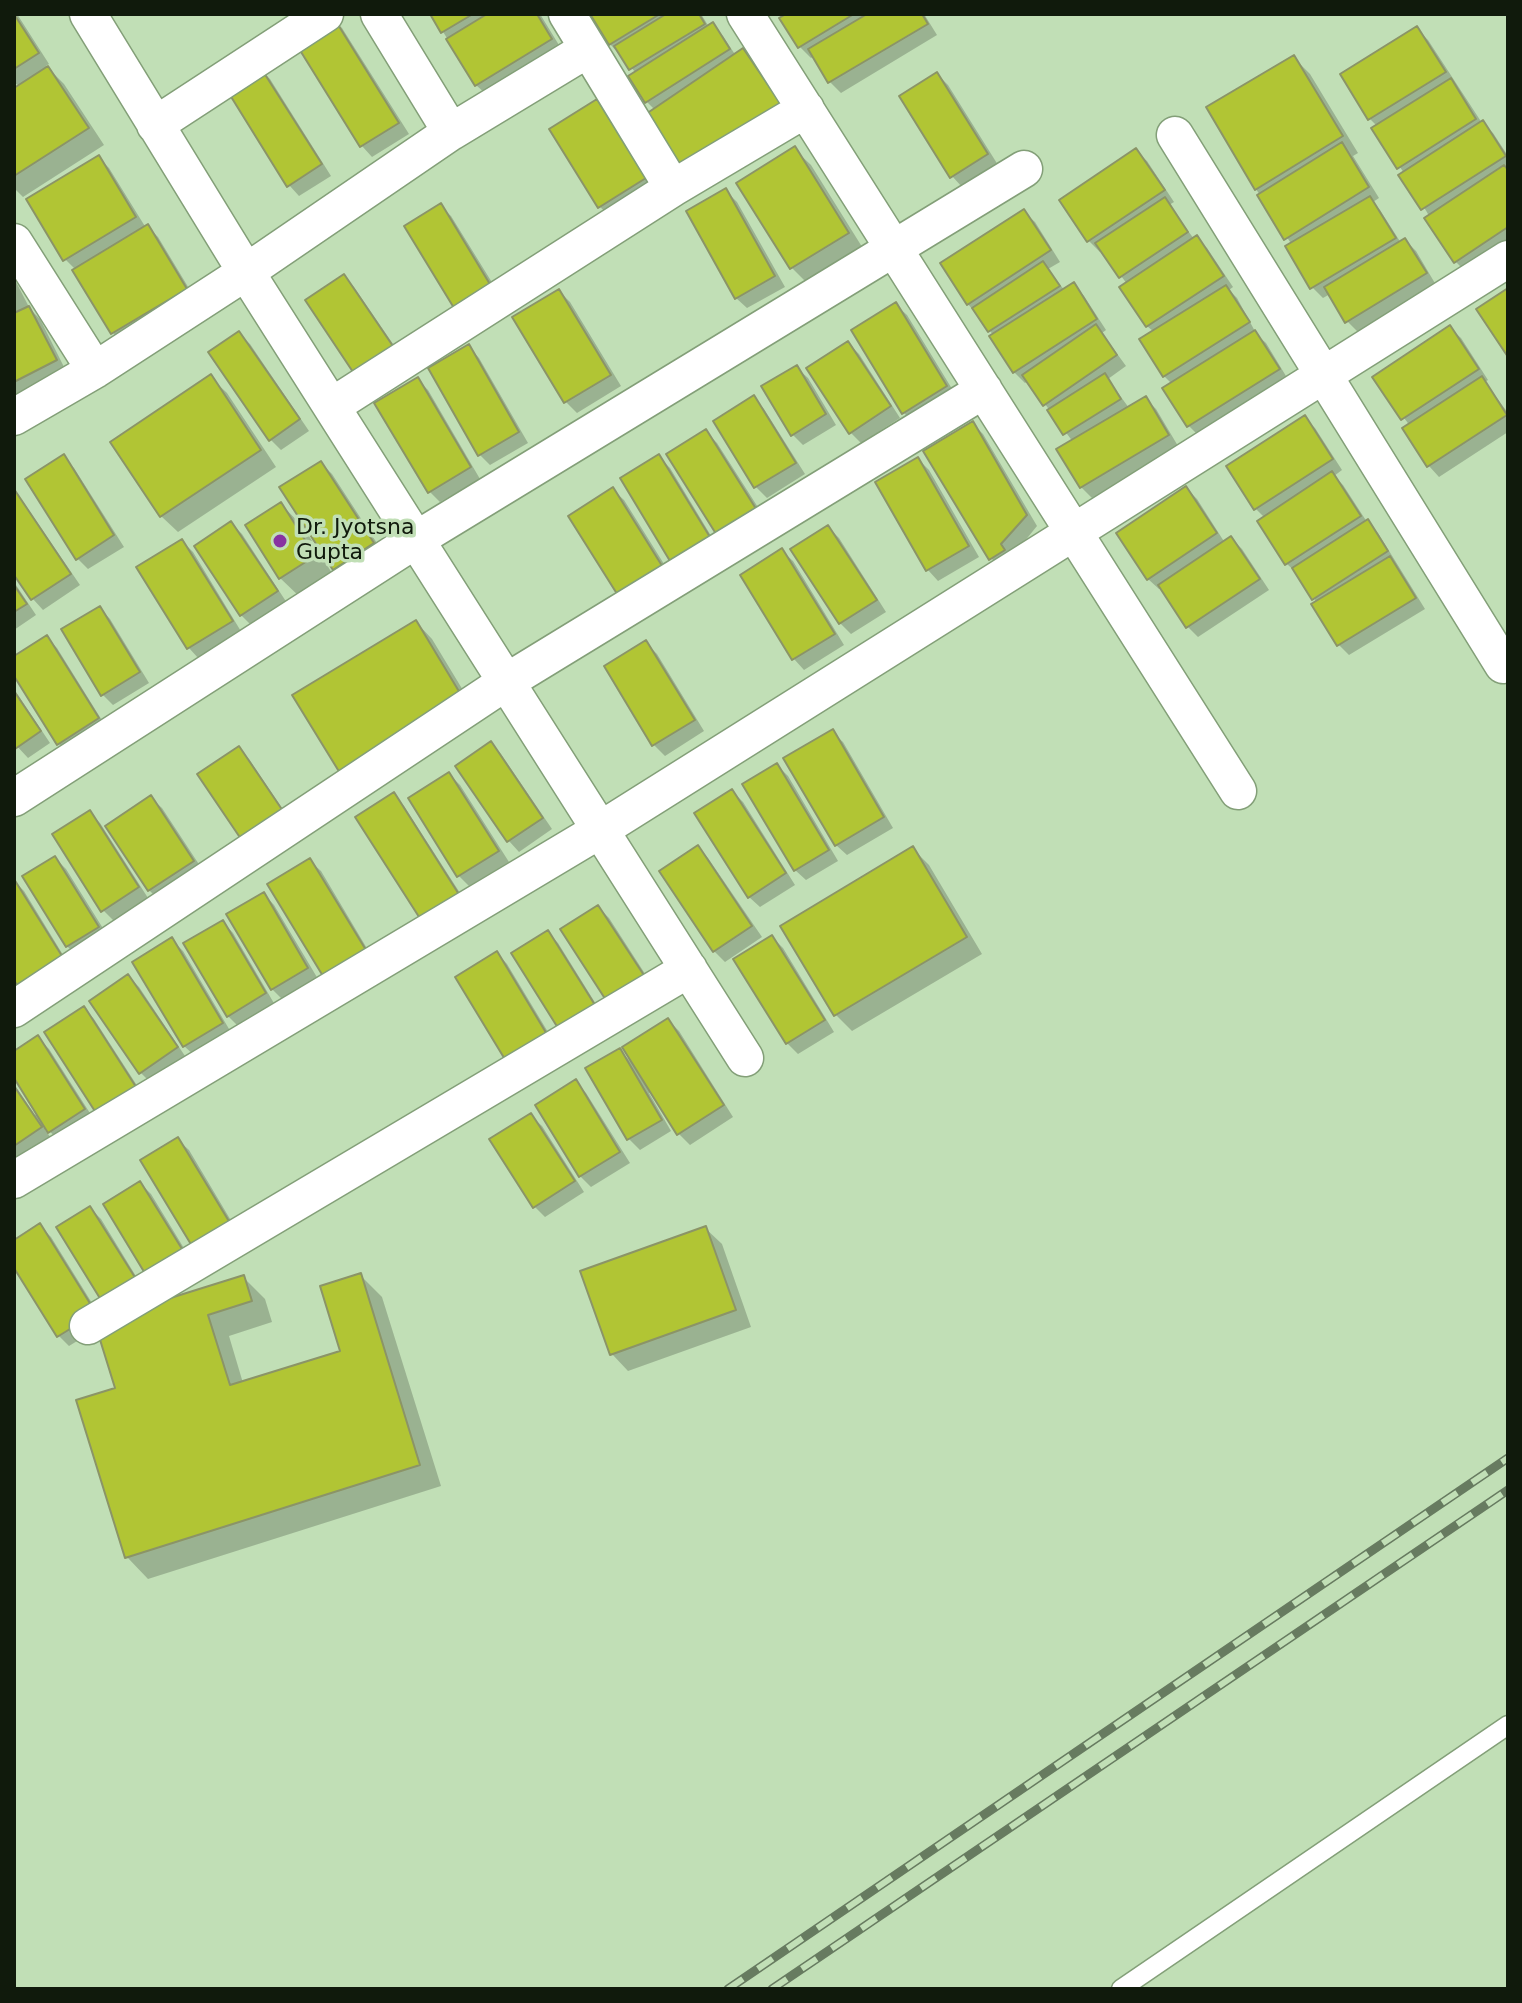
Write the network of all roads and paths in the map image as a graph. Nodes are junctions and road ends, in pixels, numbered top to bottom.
1 (88, 14) edge
2 (325, 14) edge
3 (379, 14) edge
4 (567, 14) edge
5 (745, 14) edge
6 (588, 49) junction
7 (806, 109) junction
8 (155, 125) junction
9 (451, 132) junction
10 (1175, 135) dead end
11 (1024, 169) dead end
12 (673, 188) junction
13 (14, 242) edge
14 (894, 248) junction
15 (1508, 259) edge
16 (246, 272) junction
17 (95, 370) junction
18 (1324, 374) junction
19 (984, 390) junction
20 (332, 406) junction
21 (14, 417) edge
22 (1074, 532) junction
23 (417, 539) junction
24 (1503, 665) dead end
25 (506, 682) junction
26 (1238, 791) dead end
27 (14, 798) edge
28 (600, 830) junction
29 (689, 969) junction
30 (14, 1009) edge
31 (745, 1058) dead end
32 (14, 1180) edge
33 (88, 1326) dead end
34 (1508, 1725) edge
35 (1121, 1989) edge

1 - 8 street
2 - 8 street
3 - 9 street
4 - 6 street
5 - 7 street
6 - 9 street
6 - 12 street
7 - 12 street
7 - 14 street
8 - 16 street
9 - 16 street
10 - 18 street
11 - 14 street
12 - 20 street
13 - 17 street
14 - 19 street
14 - 23 street
15 - 18 street
16 - 17 street
16 - 20 street
17 - 21 street
18 - 22 street
18 - 24 street
19 - 22 street
19 - 25 street
20 - 23 street
22 - 26 street
22 - 28 street
23 - 25 street
23 - 27 street
25 - 28 street
25 - 30 street
28 - 29 street
28 - 32 street
29 - 31 street
29 - 33 street
34 - 35 lane

